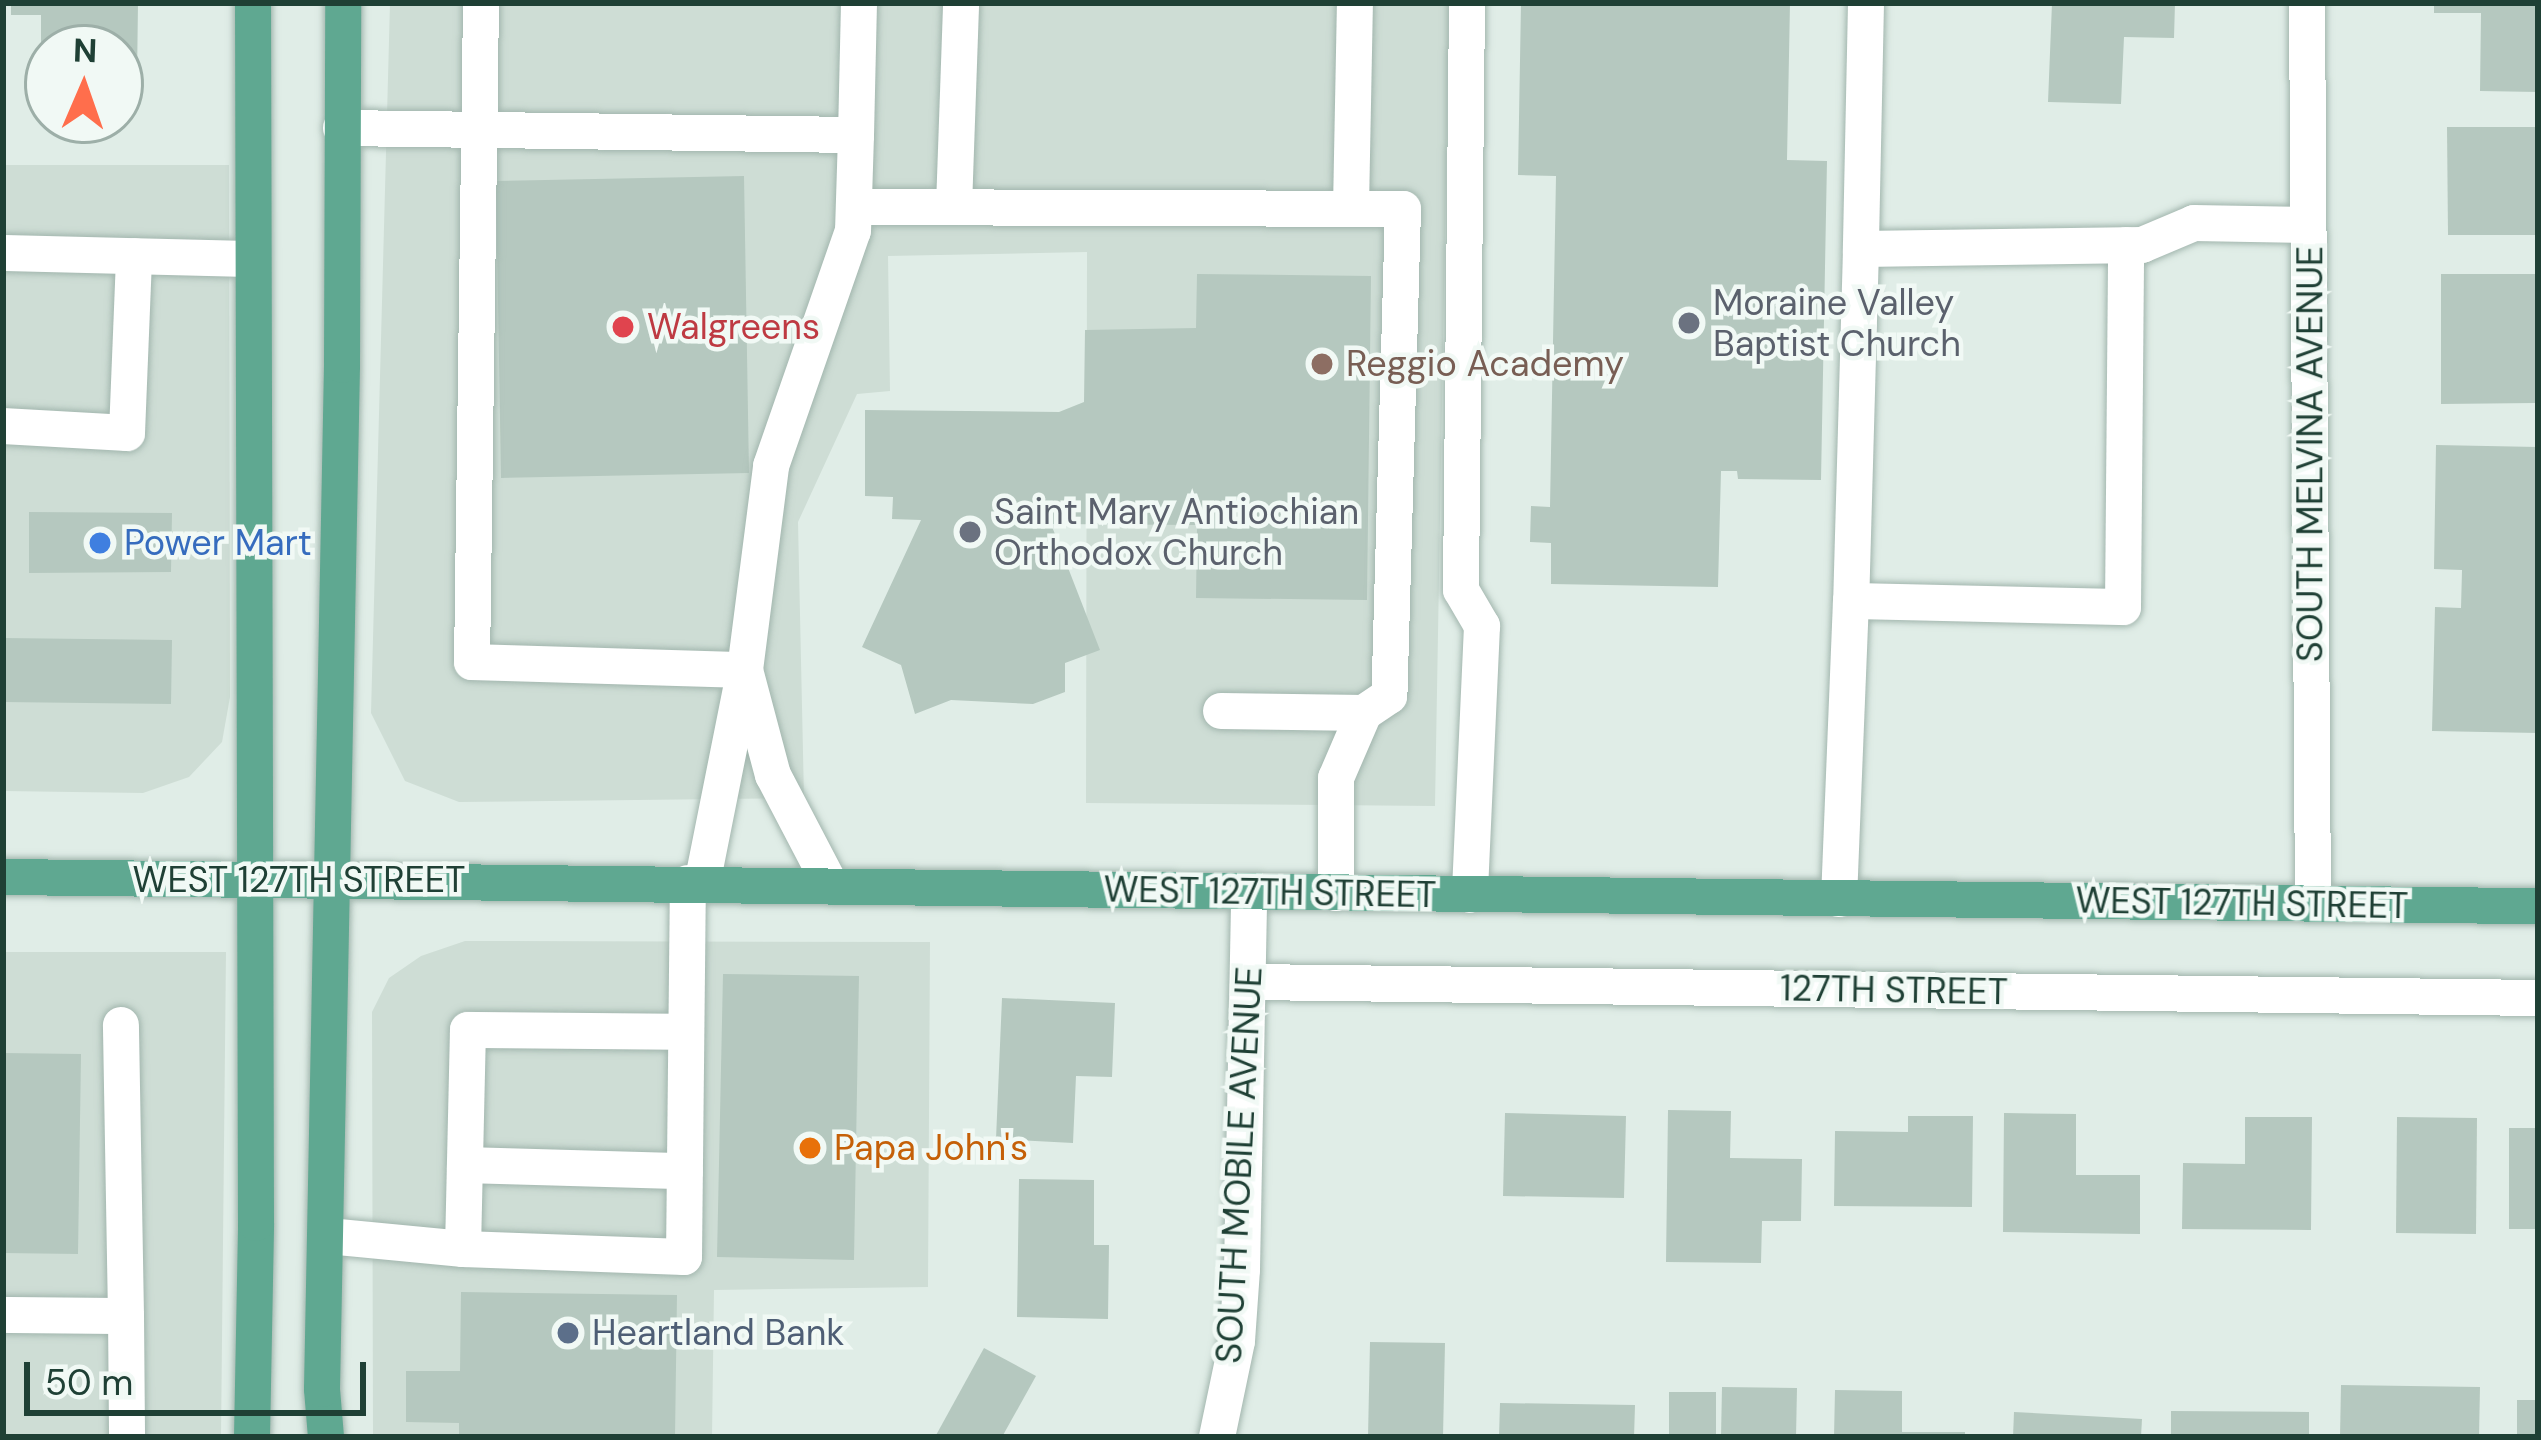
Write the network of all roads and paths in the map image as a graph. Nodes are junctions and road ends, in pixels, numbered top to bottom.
1 (253, 3) edge
2 (343, 3) edge
3 (481, 3) edge
4 (859, 3) edge
5 (961, 3) edge
6 (1355, 3) edge
7 (1467, 3) edge
8 (1866, 3) edge
9 (2307, 3) edge
10 (341, 128) junction
11 (477, 131) junction
12 (856, 135) junction
13 (854, 207) junction
14 (954, 207) junction
15 (1351, 208) junction
16 (2308, 225) junction
17 (2126, 245) junction
18 (1861, 249) junction
19 (3, 253) edge
20 (134, 256) junction
21 (251, 259) junction
22 (3, 426) edge
23 (1851, 602) junction
24 (745, 670) junction
25 (1221, 711) dead end
26 (1364, 713) junction
27 (3, 877) edge
28 (256, 880) junction
29 (332, 880) junction
30 (695, 884) junction
31 (831, 886) junction
32 (1249, 892) junction
33 (1336, 893) junction
34 (1470, 895) junction
35 (1839, 899) junction
36 (2313, 904) junction
37 (2538, 906) edge
38 (1249, 982) junction
39 (2538, 998) edge
40 (121, 1025) dead end
41 (686, 1032) junction
42 (466, 1166) junction
43 (685, 1171) junction
44 (328, 1236) junction
45 (463, 1249) junction
46 (3, 1315) edge
47 (127, 1316) junction
48 (127, 1437) edge
49 (252, 1437) edge
50 (326, 1437) edge
51 (1217, 1437) edge

1 - 21 main road
2 - 10 main road
3 - 11 street
4 - 12 street
5 - 14 street
6 - 15 street
7 - 34 street
8 - 18 street
9 - 16 street, SOUTH MELVINA AVENUE
10 - 11 street
10 - 29 main road
11 - 12 street
11 - 24 street
12 - 13 street
13 - 14 street
13 - 24 street
14 - 15 street
15 - 26 street
16 - 17 street
16 - 36 street, SOUTH MELVINA AVENUE
17 - 18 street
17 - 23 street
18 - 23 street
19 - 20 street
20 - 21 street
20 - 22 street
21 - 28 main road
23 - 35 street
24 - 30 street
24 - 31 street
25 - 26 street
26 - 33 street
27 - 28 main road, WEST 127TH STREET
28 - 29 main road, WEST 127TH STREET
28 - 49 main road
29 - 30 main road, WEST 127TH STREET
29 - 44 main road
30 - 31 main road, WEST 127TH STREET
30 - 41 street
31 - 32 main road, WEST 127TH STREET
32 - 33 main road, WEST 127TH STREET
32 - 38 street, SOUTH MOBILE AVENUE
33 - 34 main road, WEST 127TH STREET
34 - 35 main road, WEST 127TH STREET
35 - 36 main road, WEST 127TH STREET
36 - 37 main road, WEST 127TH STREET
38 - 39 street, 127TH STREET
38 - 51 street, SOUTH MOBILE AVENUE
40 - 47 street
41 - 42 street
41 - 43 street
42 - 43 street
42 - 45 street
43 - 45 street
44 - 45 street
44 - 50 main road
46 - 47 street
47 - 48 street

